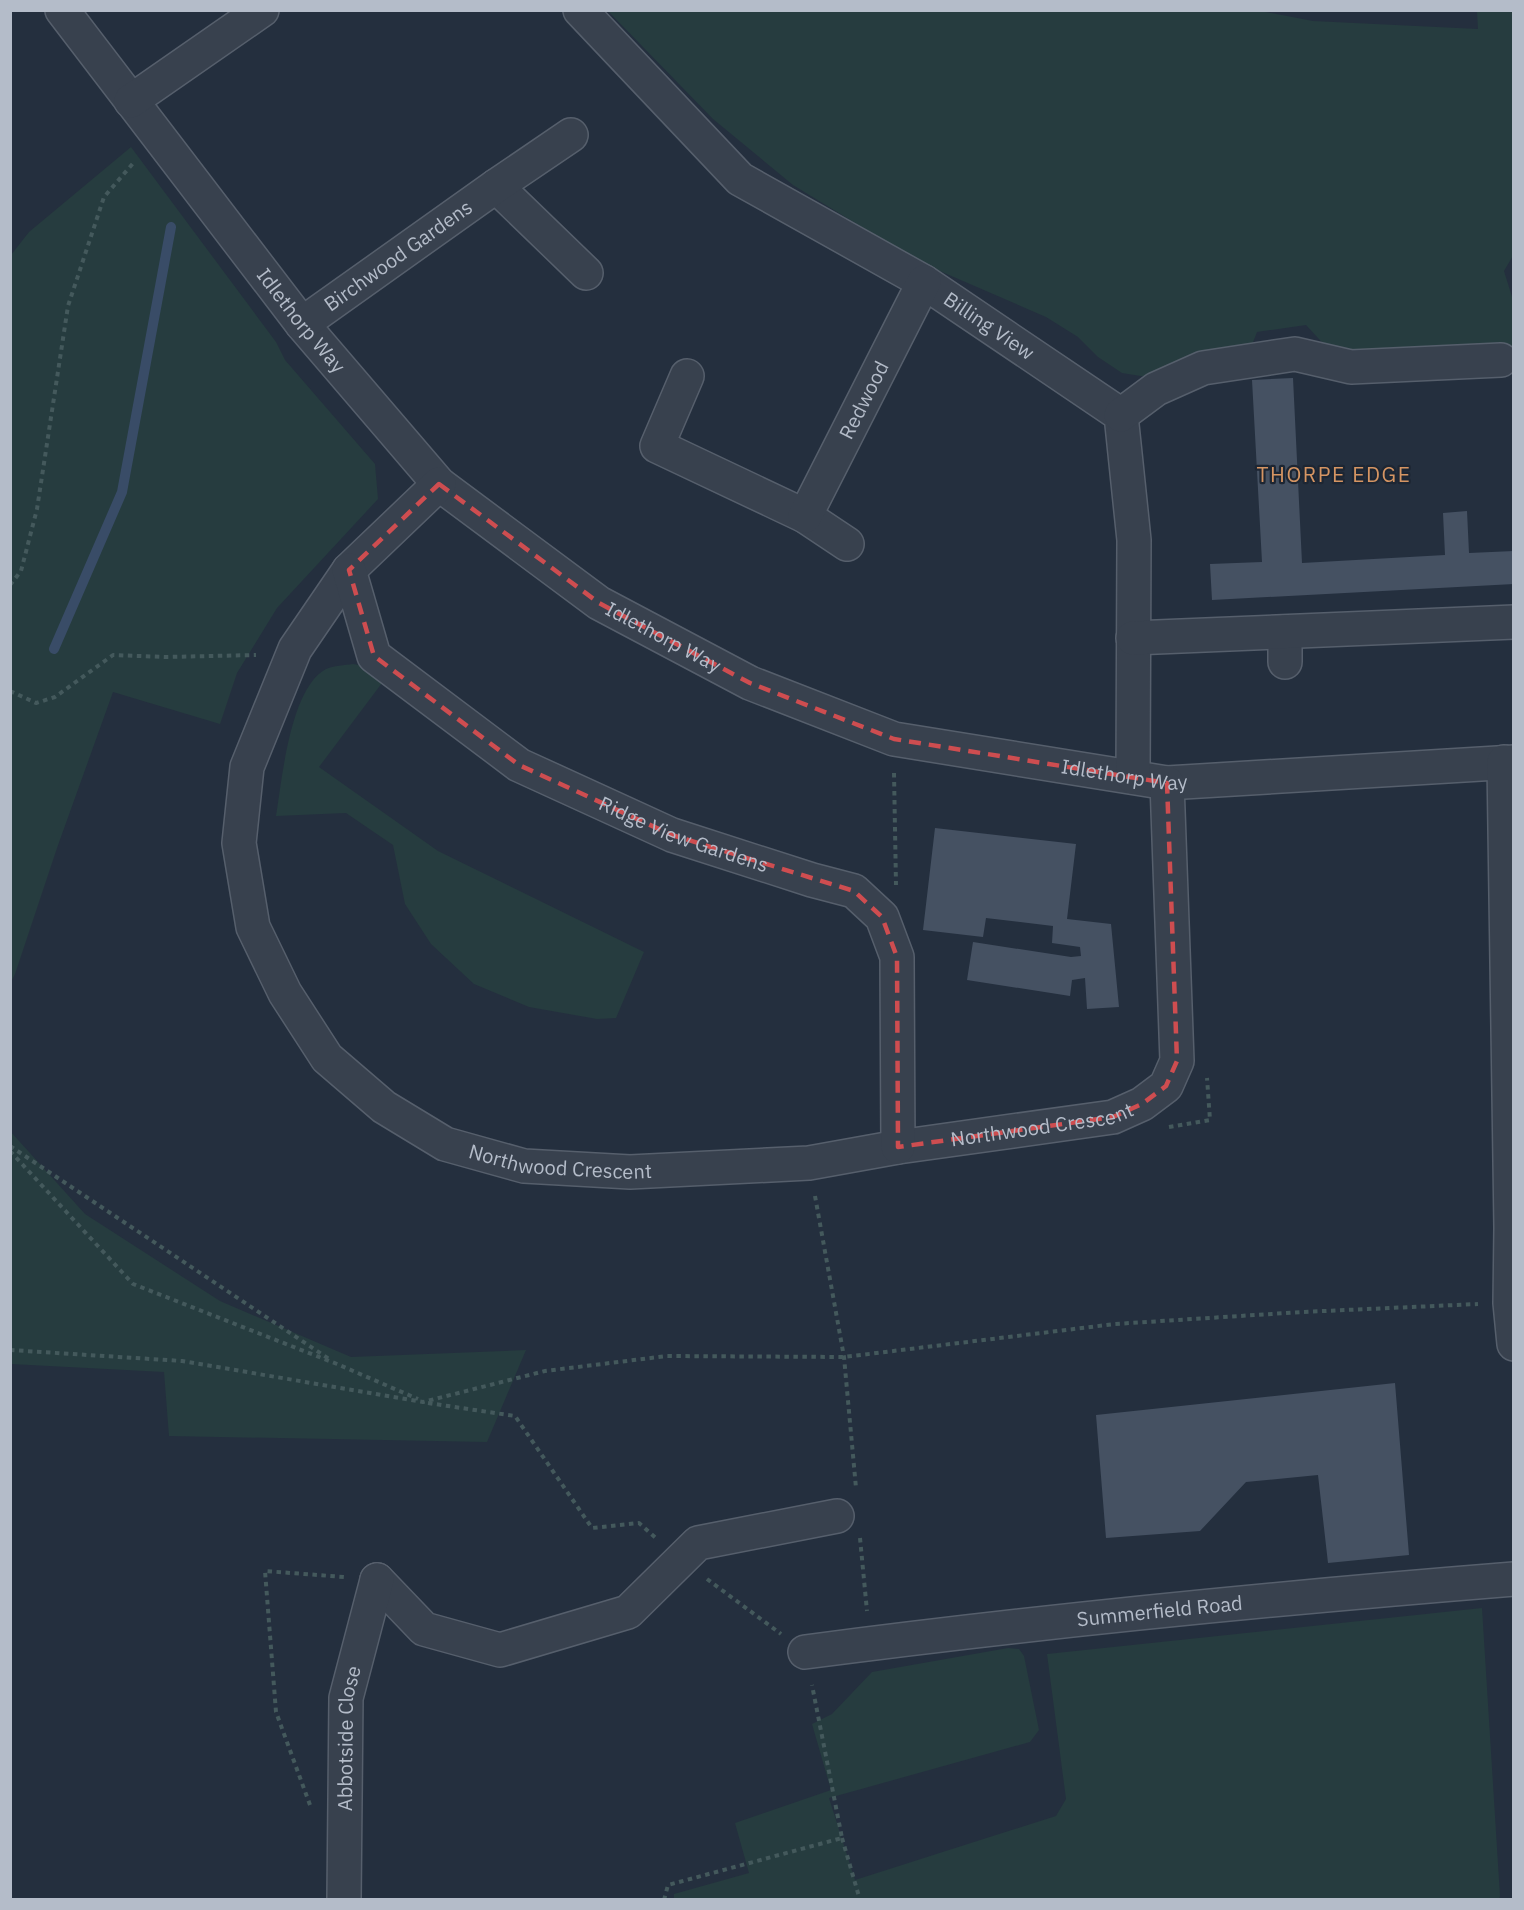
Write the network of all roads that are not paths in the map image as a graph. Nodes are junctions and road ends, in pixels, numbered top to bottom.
1 (62, 10) edge
2 (262, 10) edge
3 (580, 10) edge
4 (131, 101) junction
5 (571, 135) dead end
6 (496, 186) junction
7 (586, 273) dead end
8 (924, 282) junction
9 (302, 324) junction
10 (1500, 360) dead end
11 (687, 376) dead end
12 (1121, 415) junction
13 (439, 484) junction
14 (805, 516) junction
15 (847, 543) dead end
16 (349, 570) junction
17 (1514, 622) edge
18 (1133, 638) junction
19 (1509, 762) edge
20 (1133, 777) junction
21 (1167, 783) junction
22 (898, 1147) junction
23 (1514, 1344) edge
24 (848, 1526) road end
25 (1514, 1579) edge
26 (805, 1652) road end
27 (344, 1899) edge

1 - 4 street, Idlethorp Way
2 - 4 street
3 - 8 street, Billing View
4 - 9 street, Idlethorp Way
5 - 6 street, Birchwood Gardens
6 - 7 street
6 - 9 street, Birchwood Gardens
8 - 12 street, Billing View
8 - 14 street, Redwood
9 - 13 street, Idlethorp Way
10 - 12 street
11 - 14 street
12 - 18 street
13 - 16 street, Northwood Crescent
13 - 20 street, Idlethorp Way
14 - 15 street
16 - 22 street, Ridge View Gardens
16 - 22 street, Northwood Crescent
17 - 18 street
18 - 20 street
19 - 21 street, Idlethorp Way
19 - 23 street
20 - 21 street, Idlethorp Way
21 - 22 street, Northwood Crescent
24 - 27 street, Abbotside Close
25 - 26 street, Summerfield Road

